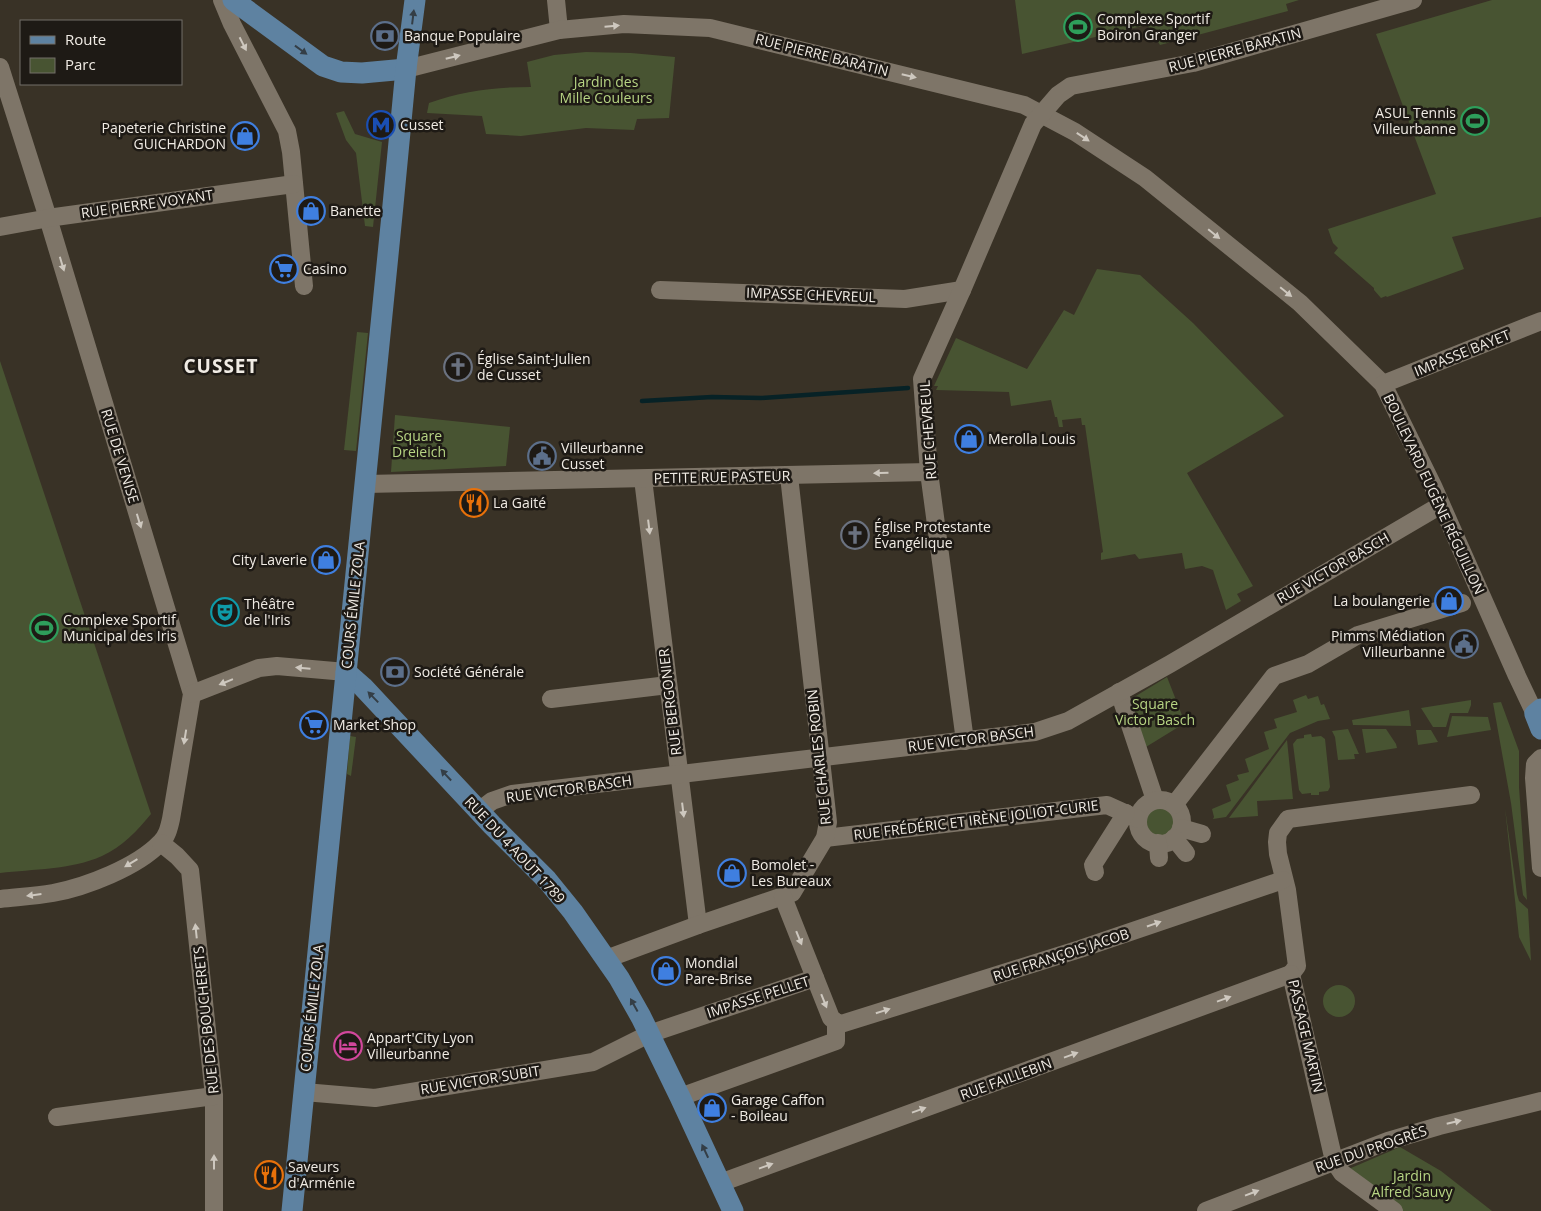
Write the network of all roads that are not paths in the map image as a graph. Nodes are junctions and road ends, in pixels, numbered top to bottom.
1 (222, 0) edge
2 (234, 0) edge
3 (415, 0) edge
4 (556, 0) edge
5 (1413, 0) edge
6 (559, 30) junction
7 (0, 67) edge
8 (406, 69) junction
9 (1041, 112) junction
10 (294, 184) junction
11 (48, 218) junction
12 (0, 227) edge
13 (304, 286) dead end
14 (660, 290) dead end
15 (962, 290) junction
16 (1541, 321) edge
17 (1383, 384) junction
18 (929, 472) junction
19 (789, 476) junction
20 (643, 479) junction
21 (365, 484) junction
22 (1441, 505) junction
23 (1462, 603) dead end
24 (346, 672) junction
25 (668, 685) junction
26 (1119, 692) junction
27 (192, 694) junction
28 (550, 699) dead end
29 (1539, 717) edge
30 (964, 741) junction
31 (820, 756) junction
32 (1541, 758) edge
33 (679, 775) junction
34 (1471, 795) dead end
35 (1155, 800) junction
36 (479, 810) junction
37 (1132, 816) junction
38 (1175, 829) junction
39 (1202, 834) dead end
40 (826, 838) junction
41 (161, 843) junction
42 (1186, 853) dead end
43 (1541, 868) edge
44 (1095, 872) dead end
45 (1283, 880) junction
46 (783, 897) junction
47 (0, 899) edge
48 (698, 925) junction
49 (606, 959) junction
50 (1291, 974) junction
51 (815, 978) junction
52 (836, 1022) junction
53 (649, 1034) junction
54 (304, 1092) junction
55 (214, 1096) junction
56 (680, 1097) junction
57 (1541, 1101) edge
58 (57, 1116) dead end
59 (1334, 1161) junction
60 (720, 1183) junction
61 (214, 1211) edge
62 (292, 1211) edge
63 (733, 1211) edge
64 (1206, 1211) edge
65 (1394, 1211) edge

1 -> 10 street
2 -> 8 main road, RUE PIERRE BARATIN
8 -> 3 main road, COURS ÉMILE ZOLA
4 - 6 street
5 - 9 street, RUE PIERRE BARATIN
8 -> 6 street, RUE PIERRE BARATIN
6 -> 9 street, RUE PIERRE BARATIN
7 - 11 street, RUE DE VENISE
8 - 21 main road, COURS ÉMILE ZOLA
9 - 15 street, RUE CHEVREUL
9 -> 17 street, BOULEVARD EUGÈNE RÉGUILLON
10 - 11 street, RUE PIERRE VOYANT
10 - 13 street
11 - 12 street, RUE PIERRE VOYANT
11 -> 27 street, RUE DE VENISE
14 - 15 street, IMPASSE CHEVREUL
15 - 18 street, RUE CHEVREUL
16 - 17 street, IMPASSE BAYET
17 - 22 street, BOULEVARD EUGÈNE RÉGUILLON
18 -> 19 street, PETITE RUE PASTEUR
18 - 30 street, RUE CHEVREUL
19 - 20 street, PETITE RUE PASTEUR
19 - 31 street, RUE CHARLES ROBIN
20 - 21 street, PETITE RUE PASTEUR
20 -> 25 street, RUE BERGONIER
21 - 24 main road, COURS ÉMILE ZOLA
22 - 26 street, RUE VICTOR BASCH
22 - 29 street, BOULEVARD EUGÈNE RÉGUILLON
23 - 38 street
24 -> 27 street
36 -> 24 main road, RUE DU 4 AOÛT 1789
24 - 54 main road, COURS ÉMILE ZOLA
25 - 28 street
25 - 33 street, RUE BERGONIER
26 - 30 street, RUE VICTOR BASCH
26 - 35 street
27 -> 41 street
30 - 31 street, RUE VICTOR BASCH
31 - 33 street, RUE VICTOR BASCH
31 - 40 street, RUE CHARLES ROBIN
32 - 43 street
33 - 36 street, RUE VICTOR BASCH
33 -> 48 street, RUE BERGONIER
34 - 45 street, PASSAGE MARTIN
35 - 37 street
35 - 38 street
36 - 49 main road, RUE DU 4 AOÛT 1789
37 - 38 street
37 - 40 street, RUE FRÉDÉRIC ET IRÈNE JOLIOT-CURIE
37 - 44 street
38 - 39 street
38 - 42 street
40 - 46 street, RUE CHARLES ROBIN
41 -> 47 street
55 -> 41 street, RUE DES BOUCHERETS
45 - 50 street, PASSAGE MARTIN
52 -> 45 street, RUE FRANÇOIS JACOB
46 - 48 street, RUE CHARLES ROBIN
46 -> 51 street
48 - 49 street, RUE CHARLES ROBIN
53 -> 49 main road, RUE DU 4 AOÛT 1789
50 - 59 street, PASSAGE MARTIN
60 -> 50 street, RUE FAILLEBIN
51 -> 52 street, IMPASSE PELLET
51 - 53 street, IMPASSE PELLET
52 - 56 street
53 - 54 street, RUE VICTOR SUBIT
53 - 56 main road, RUE DU 4 AOÛT 1789
54 - 62 main road, COURS ÉMILE ZOLA
55 - 58 street
61 -> 55 street, RUE DES BOUCHERETS
60 -> 56 main road, RUE DU 4 AOÛT 1789
59 -> 57 street, RUE DU PROGRÈS
64 -> 59 street, RUE DU PROGRÈS
59 - 65 street
60 - 63 main road, RUE DU 4 AOÛT 1789

